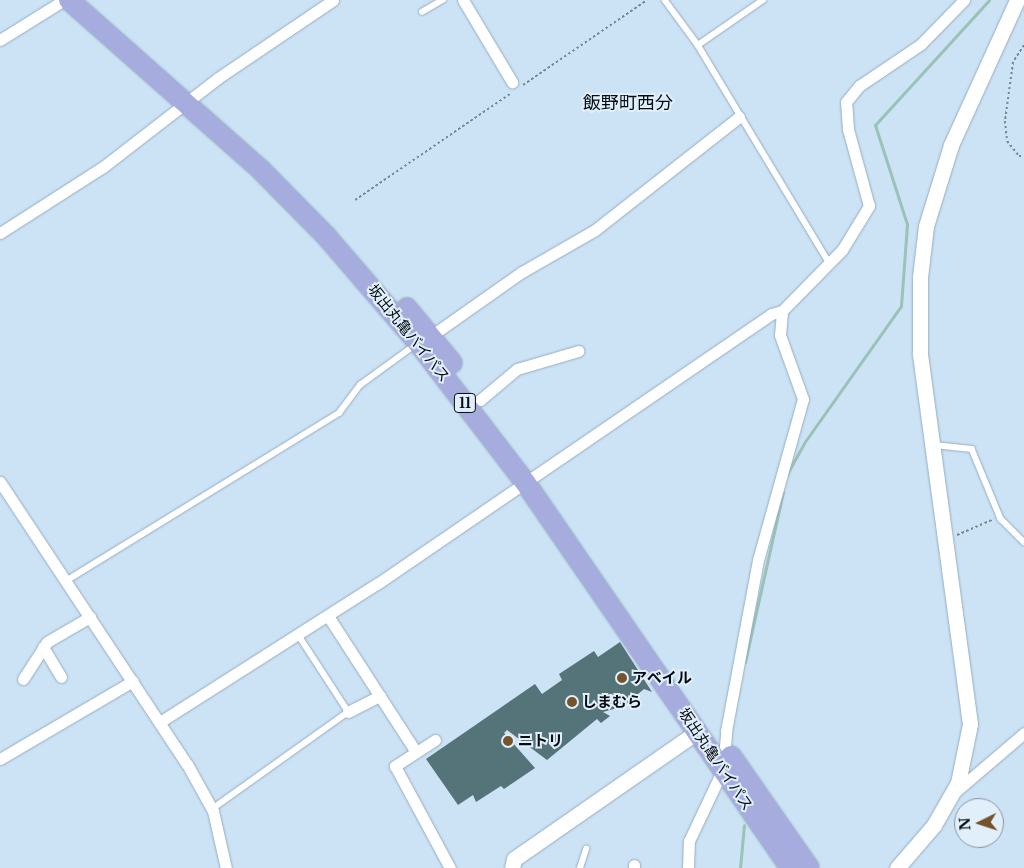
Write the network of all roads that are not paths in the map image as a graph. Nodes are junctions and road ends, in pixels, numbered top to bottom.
1 (64, 0) edge
2 (69, 0) edge
3 (91, 0) edge
4 (333, 0) edge
5 (443, 0) edge
6 (463, 0) edge
7 (665, 0) edge
8 (763, 0) edge
9 (964, 0) edge
10 (1017, 0) edge
11 (422, 12) dead end
12 (0, 40) edge
13 (698, 45) junction
14 (512, 82) dead end
15 (193, 98) junction
16 (739, 117) junction
17 (0, 233) edge
18 (828, 262) junction
19 (782, 311) junction
20 (420, 343) junction
21 (578, 351) dead end
22 (480, 400) junction
23 (932, 445) junction
24 (530, 479) junction
25 (0, 482) edge
26 (1024, 542) edge
27 (66, 581) junction
28 (328, 616) junction
29 (90, 617) junction
30 (298, 635) junction
31 (43, 647) junction
32 (61, 677) dead end
33 (23, 680) dead end
34 (133, 681) junction
35 (380, 696) junction
36 (348, 712) junction
37 (160, 722) junction
38 (697, 732) junction
39 (1024, 733) edge
40 (435, 740) dead end
41 (725, 747) junction
42 (416, 752) junction
43 (0, 759) edge
44 (723, 769) junction
45 (952, 794) junction
46 (212, 809) junction
47 (586, 849) dead end
48 (226, 868) edge
49 (450, 868) edge
50 (512, 868) edge
51 (580, 868) edge
52 (688, 868) edge
53 (790, 868) edge
54 (809, 868) edge
55 (898, 868) edge

1 - 12 street
2 - 15 highway, 坂出丸亀バイパス / 11
3 - 15 highway, 坂出丸亀バイパス / 11
4 - 15 street
5 - 11 lane
6 - 14 street
7 - 13 lane
8 - 13 lane
9 - 18 street
10 - 23 street
13 - 16 lane
15 - 17 street
15 - 20 highway, 坂出丸亀バイパス / 11
16 - 18 lane
16 - 20 street
18 - 19 street
19 - 24 street
19 - 41 street
20 - 22 highway, 坂出丸亀バイパス / 11
20 - 24 highway, 坂出丸亀バイパス / 11
20 - 27 lane
21 - 22 street
22 - 24 highway, 坂出丸亀バイパス / 11
23 - 26 lane
23 - 45 street
24 - 28 street
24 - 38 highway, 坂出丸亀バイパス / 11
24 - 41 highway, 坂出丸亀バイパス / 11
25 - 27 street
27 - 29 street
28 - 30 street
28 - 35 street
29 - 31 street
29 - 34 street
30 - 36 lane
30 - 37 street
31 - 32 street
31 - 33 street
34 - 37 street
34 - 43 street
35 - 36 street
35 - 42 street
36 - 46 lane
37 - 46 street
38 - 44 highway, 坂出丸亀バイパス / 11
38 - 50 street
39 - 45 street
40 - 42 street
41 - 44 street
41 - 54 highway, 坂出丸亀バイパス / 11
42 - 49 street
44 - 52 street
44 - 53 highway, 坂出丸亀バイパス / 11
45 - 55 street
46 - 48 street
47 - 51 lane

